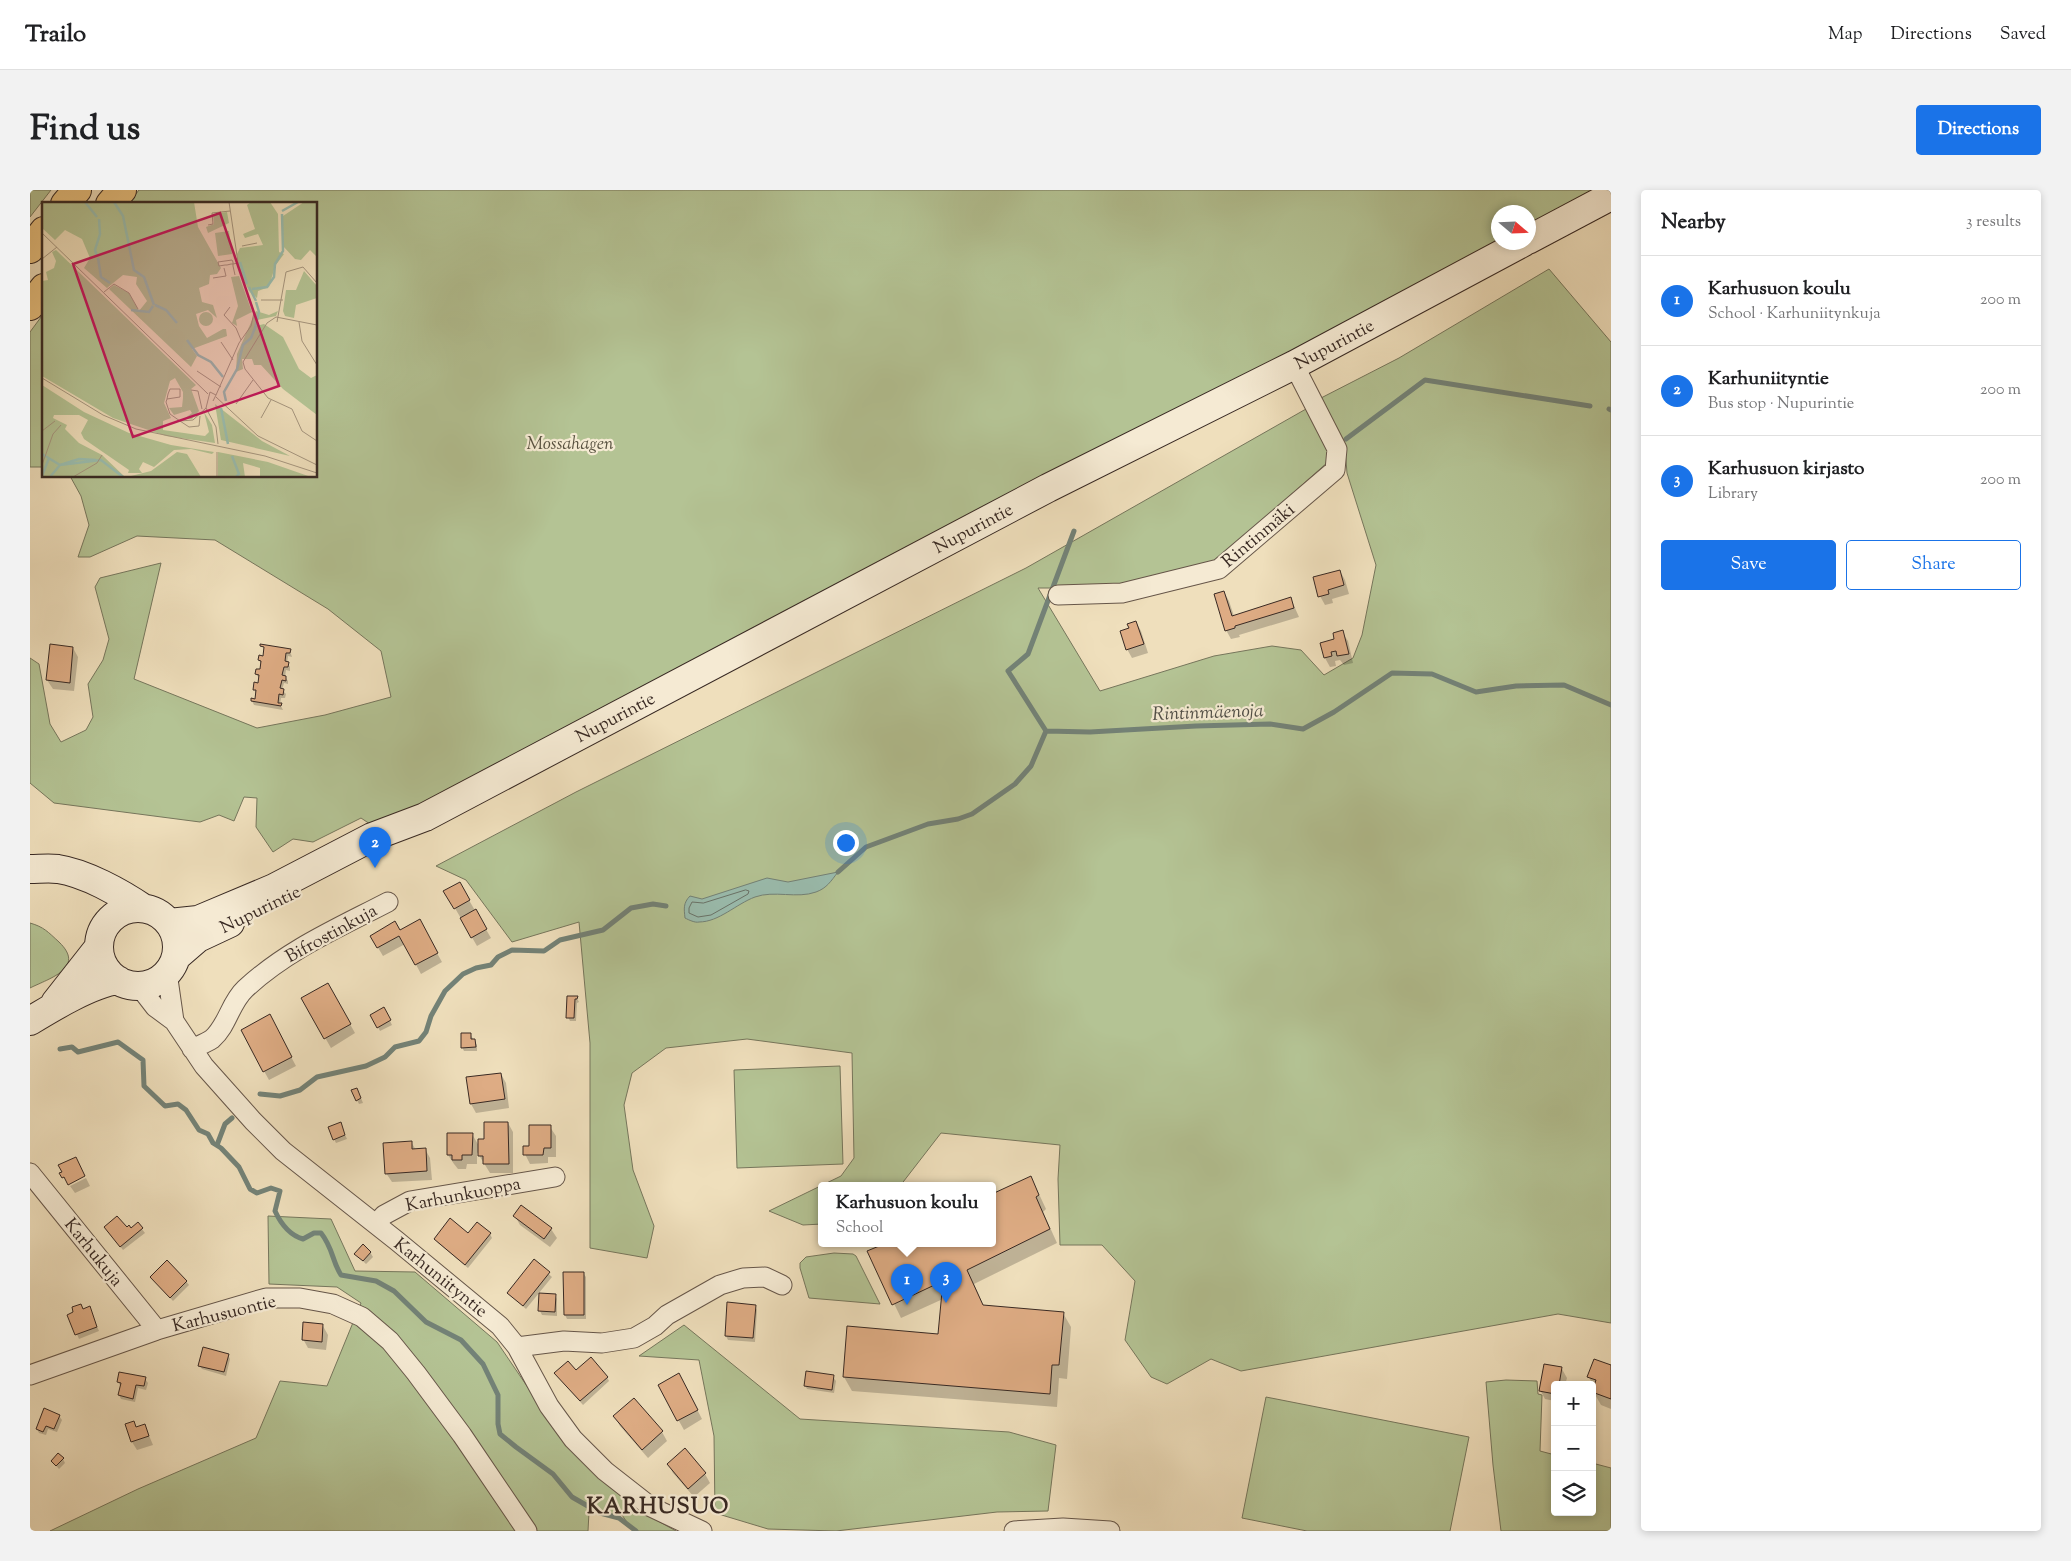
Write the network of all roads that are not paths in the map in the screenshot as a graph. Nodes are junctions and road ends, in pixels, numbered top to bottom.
1 (77, 190) edge
2 (122, 190) edge
3 (1611, 196) edge
4 (67, 202) edge
5 (112, 202) edge
6 (42, 234) edge
7 (1536, 236) edge
8 (30, 249) edge
9 (1509, 250) edge
10 (42, 291) edge
11 (30, 306) edge
12 (1294, 365) junction
13 (1058, 595) dead end
14 (424, 817) junction
15 (30, 869) edge
16 (94, 882) junction
17 (388, 902) dead end
18 (143, 908) junction
19 (169, 923) junction
20 (104, 934) junction
21 (172, 965) junction
22 (128, 983) junction
23 (40, 1015) edge
24 (174, 1021) junction
25 (192, 1049) junction
26 (30, 1173) edge
27 (555, 1177) dead end
28 (376, 1224) junction
29 (782, 1285) dead end
30 (157, 1330) junction
31 (517, 1347) junction
32 (30, 1375) edge
33 (527, 1531) edge
34 (702, 1531) edge
35 (1014, 1531) edge
36 (1110, 1531) edge

1 - 4 highway
2 - 5 highway
3 - 7 main road
6 - 8 highway
9 - 12 main road, Nupurintie
10 - 11 highway
12 - 13 street, Rintinmäki
12 - 14 main road, Nupurintie
14 - 19 main road, Nupurintie
14 - 21 main road, Nupurintie
15 - 16 main road
16 - 18 main road
16 - 20 main road
17 - 25 street, Bifrostinkuja
18 - 19 main road
18 - 20 main road
19 - 21 main road
20 - 22 main road
20 - 23 main road
21 - 22 main road
21 - 24 street, Karhuniityntie
22 - 23 main road
22 - 24 street, Karhuniityntie
24 - 25 street, Karhuniityntie
25 - 28 street, Karhuniityntie
26 - 30 street, Karhukuja
27 - 28 street, Karhunkuoppa
28 - 31 street, Karhuniityntie
29 - 31 street
30 - 32 street, Karhusuontie
30 - 33 street, Karhusuontie
31 - 34 street, Karhuniityntie
35 - 36 street

